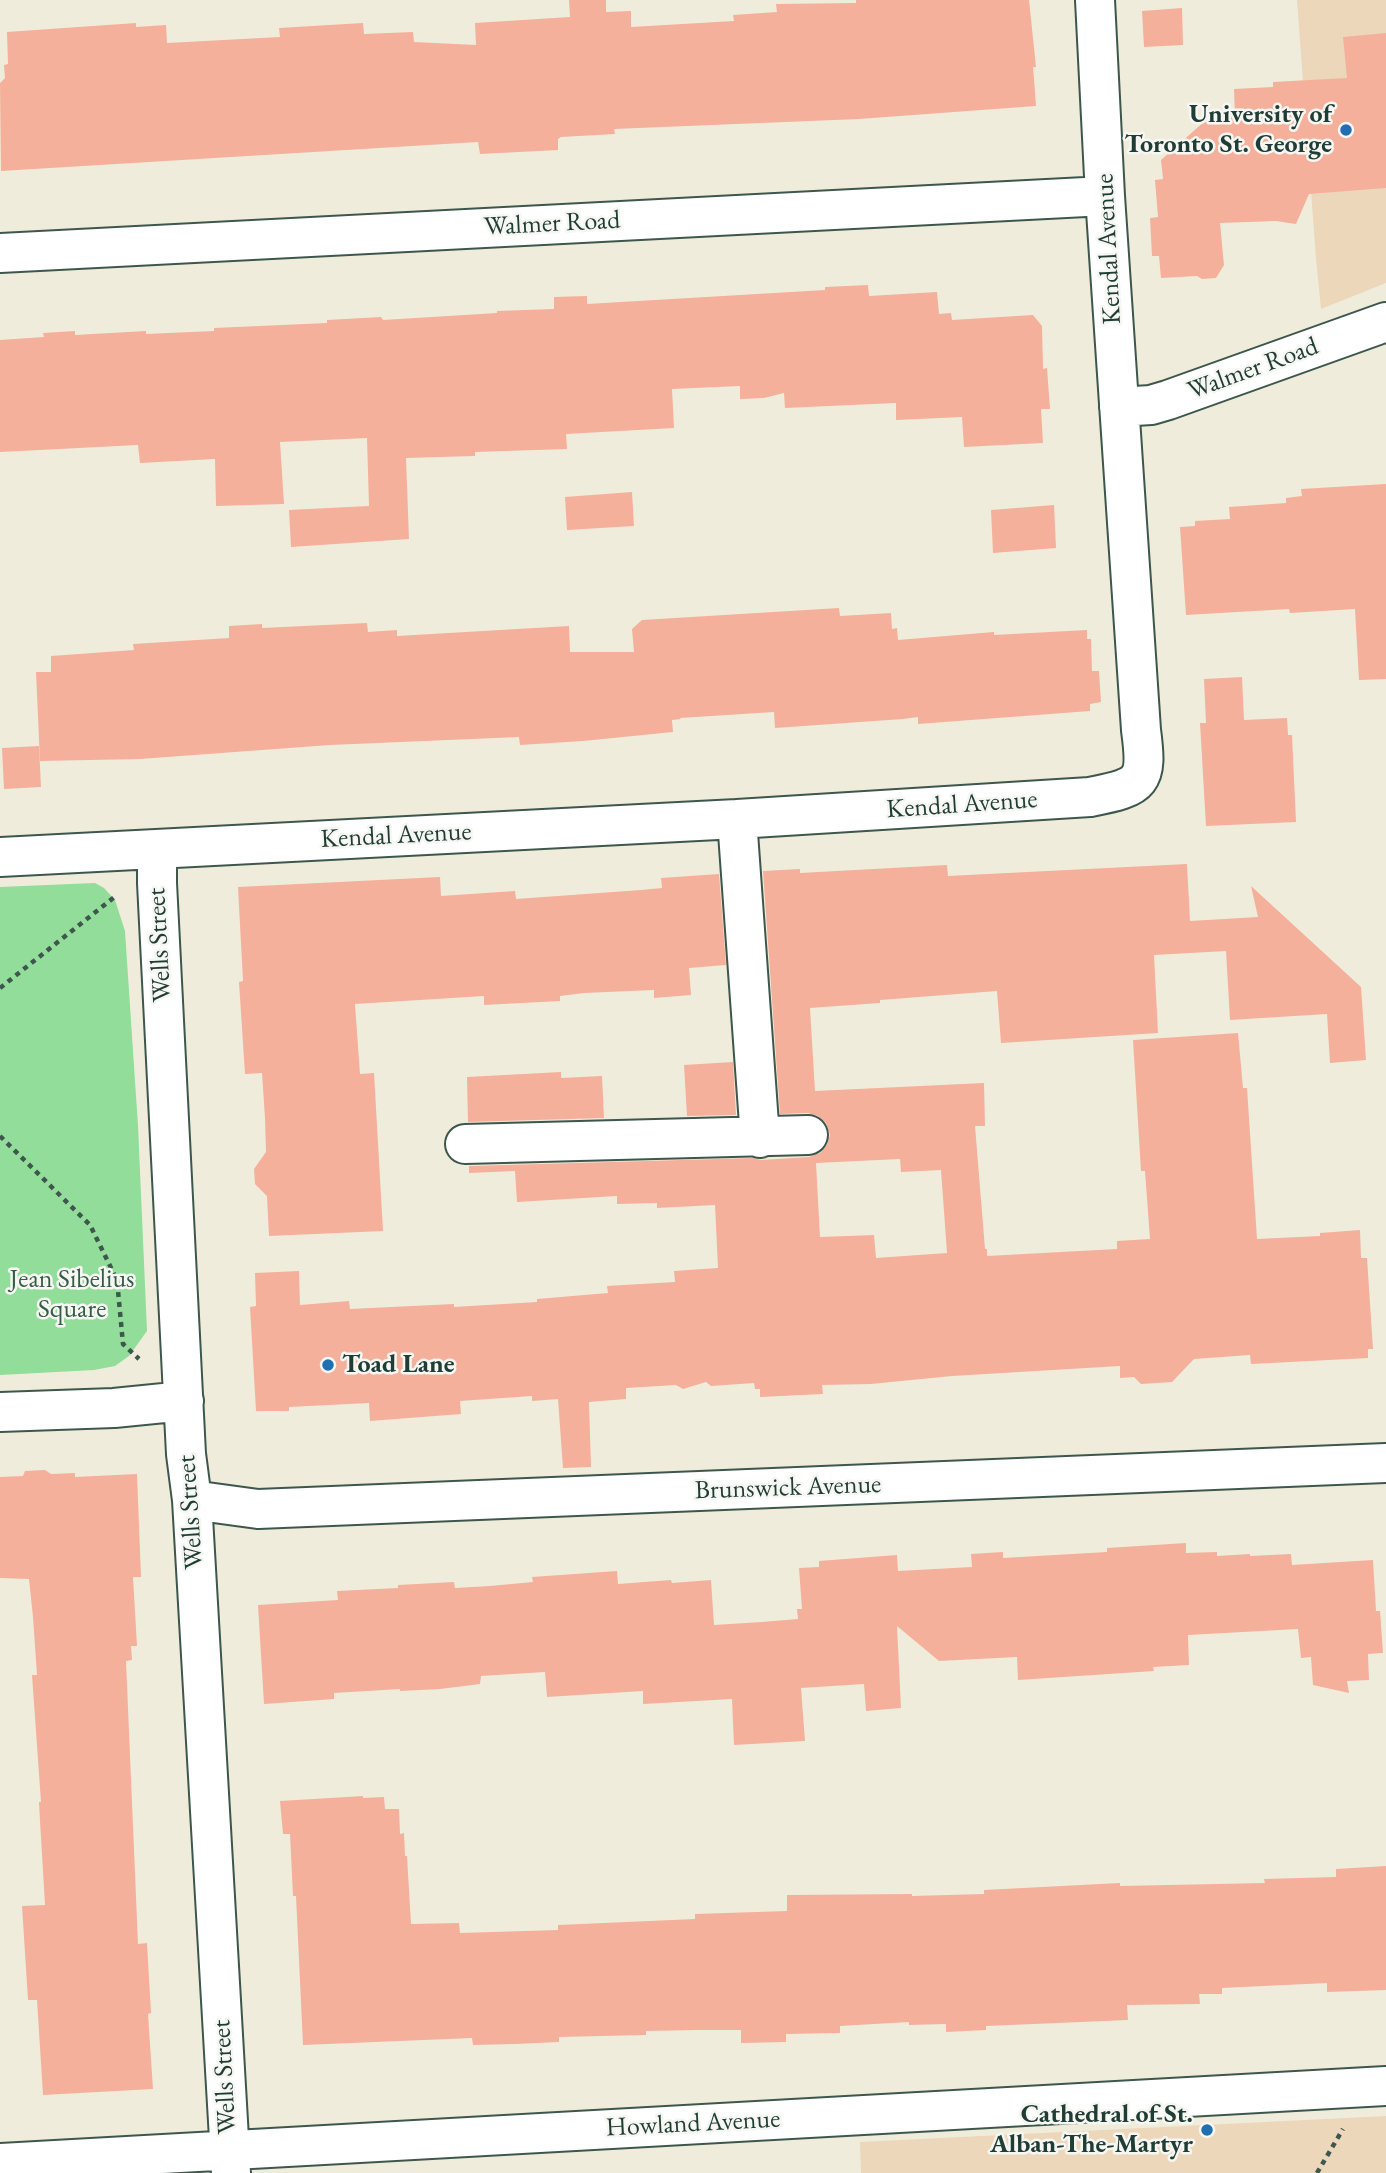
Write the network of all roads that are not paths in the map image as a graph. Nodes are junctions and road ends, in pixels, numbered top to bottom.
1 (1095, 0) edge
2 (1105, 196) junction
3 (0, 253) edge
4 (1386, 322) edge
5 (1119, 407) junction
6 (737, 819) junction
7 (157, 850) junction
8 (0, 856) edge
9 (808, 1135) dead end
10 (760, 1138) junction
11 (465, 1144) dead end
12 (184, 1401) junction
13 (0, 1412) edge
14 (1386, 1463) edge
15 (192, 1500) junction
16 (1386, 2086) edge
17 (230, 2161) edge
18 (0, 2163) edge

1 - 2 street, Kendal Avenue
2 - 3 street, Walmer Road
2 - 5 street, Kendal Avenue
4 - 5 street, Walmer Road
5 - 6 street, Kendal Avenue
6 - 7 street, Kendal Avenue
6 - 10 street
7 - 8 street, Kendal Avenue
7 - 12 street, Wells Street
9 - 10 street
10 - 11 street
12 - 13 street
12 - 15 street, Wells Street
14 - 15 street, Brunswick Avenue
15 - 17 street, Wells Street
16 - 17 street, Howland Avenue
17 - 18 street, Howland Avenue

